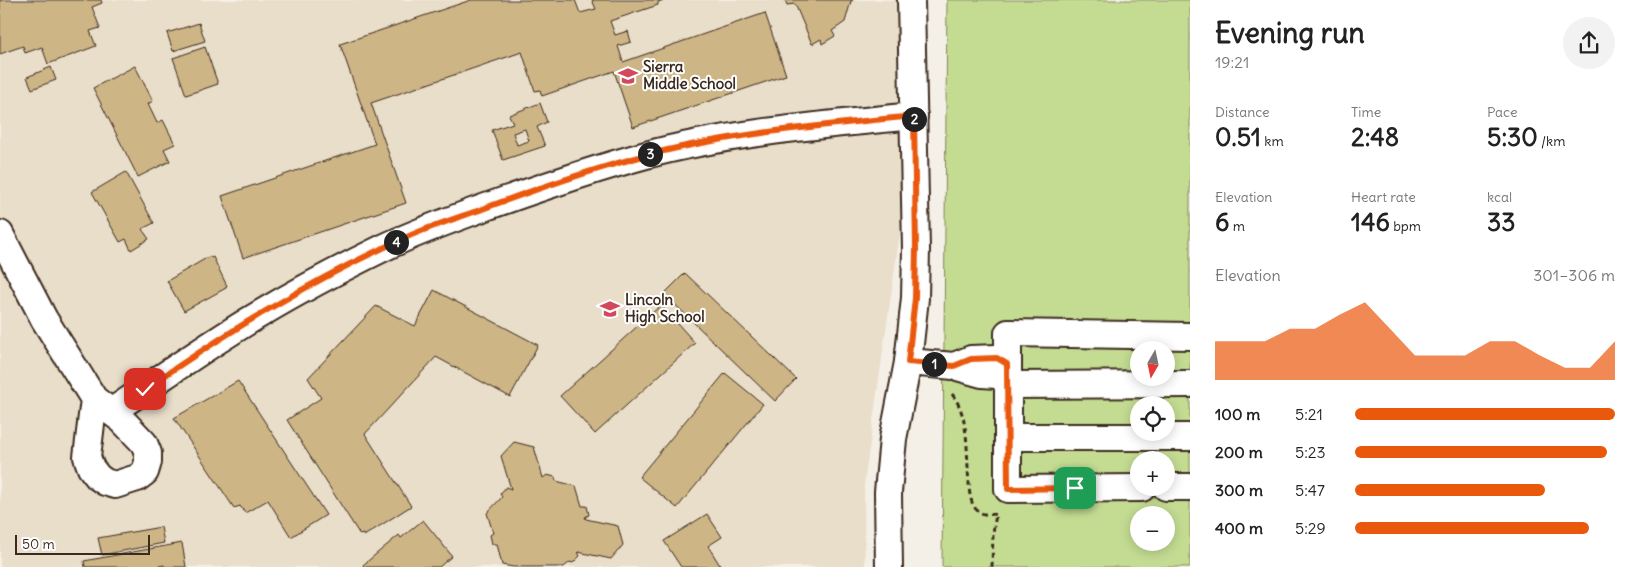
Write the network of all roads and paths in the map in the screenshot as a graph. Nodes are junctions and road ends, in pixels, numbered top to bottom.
1 (911, 0) edge
2 (914, 116) junction
3 (0, 234) edge
4 (1190, 336) edge
5 (908, 362) junction
6 (1007, 375) junction
7 (1190, 384) edge
8 (952, 394) dead end
9 (1008, 437) junction
10 (1190, 437) edge
11 (1175, 487) edge
12 (1190, 487) edge
13 (1130, 488) edge
14 (889, 567) edge
15 (992, 567) edge

1 - 2 street
2 - 3 street
2 - 5 street
4 - 6 street
5 - 6 street
5 - 14 street
6 - 7 street
6 - 9 street
8 - 15 path
9 - 10 street
9 - 13 street
11 - 12 street

